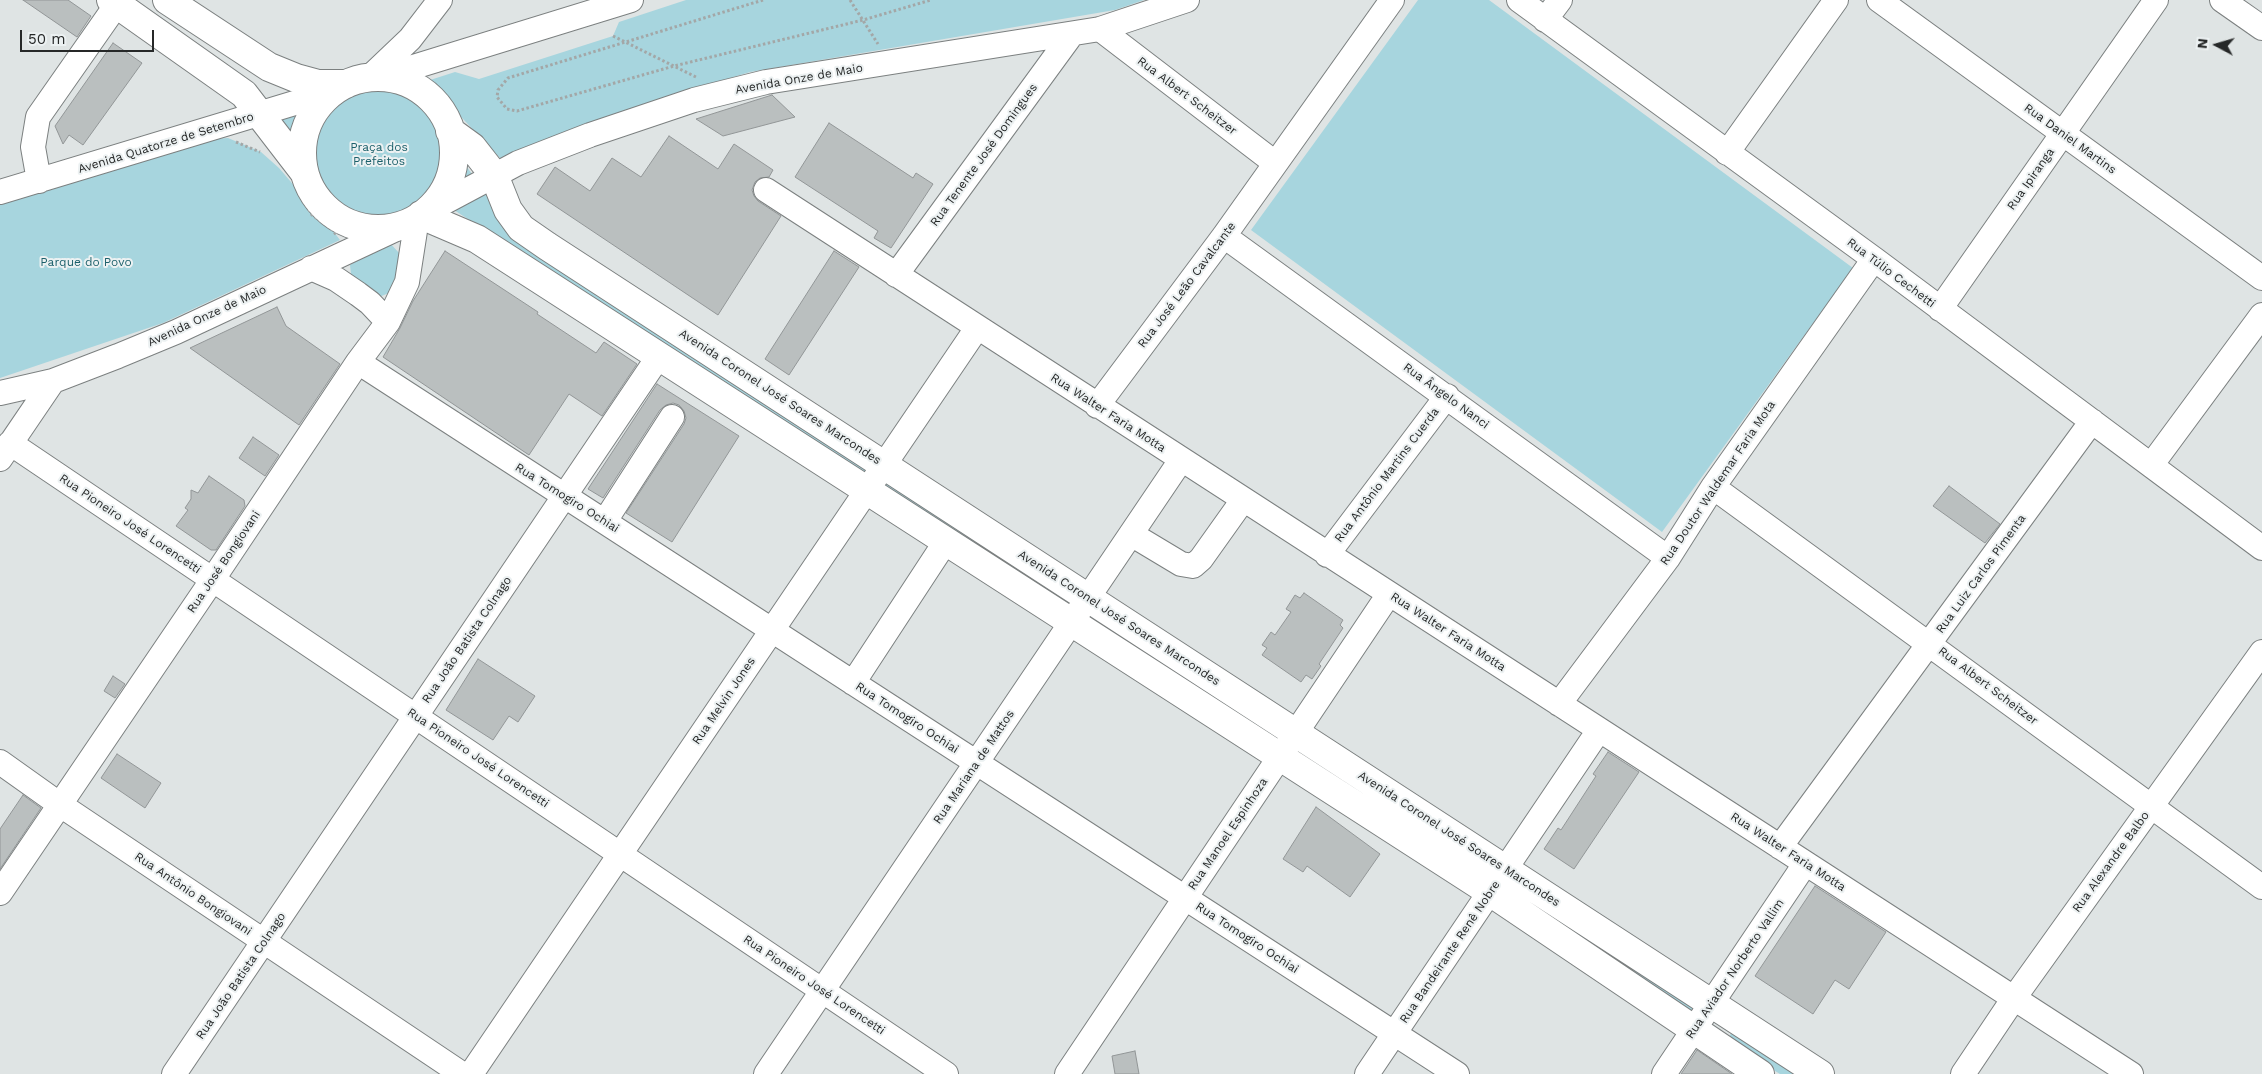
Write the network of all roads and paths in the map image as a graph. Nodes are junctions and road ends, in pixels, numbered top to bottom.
1 (167, 0) edge
2 (439, 0) edge
3 (631, 0) edge
4 (763, 0) edge
5 (850, 0) edge
6 (931, 0) edge
7 (1187, 0) edge
8 (1392, 0) edge
9 (1519, 0) edge
10 (1560, 0) edge
11 (1836, 0) edge
12 (1879, 0) edge
13 (2156, 0) edge
14 (2222, 0) edge
15 (114, 2) edge
16 (863, 20) junction
17 (1545, 20) junction
18 (2262, 28) edge
19 (1100, 29) junction
20 (1072, 34) junction
21 (613, 36) dead end
22 (625, 42) junction
23 (881, 49) dead end
24 (674, 66) junction
25 (703, 80) dead end
26 (357, 83) junction
27 (259, 115) junction
28 (450, 131) junction
29 (2062, 133) junction
30 (228, 138) dead end
31 (1727, 154) junction
32 (267, 158) dead end
33 (1275, 163) junction
34 (494, 175) junction
35 (39, 181) junction
36 (300, 181) junction
37 (766, 190) dead end
38 (0, 192) edge
39 (419, 217) junction
40 (1224, 236) junction
41 (340, 240) dead end
42 (1874, 258) junction
43 (310, 268) junction
44 (896, 275) junction
45 (2262, 278) edge
46 (1940, 309) junction
47 (2262, 315) edge
48 (388, 322) junction
49 (977, 328) junction
50 (659, 356) junction
51 (358, 362) junction
52 (53, 380) junction
53 (0, 394) edge
54 (1447, 396) junction
55 (1097, 406) junction
56 (672, 417) dead end
57 (2092, 421) junction
58 (5, 451) edge
59 (1181, 460) junction
60 (2152, 464) junction
61 (884, 465) junction
62 (1713, 487) junction
63 (867, 490) junction
64 (564, 496) junction
65 (1243, 500) junction
66 (605, 521) junction
67 (1131, 534) junction
68 (946, 541) junction
69 (2262, 548) edge
70 (1327, 554) junction
71 (1668, 558) junction
72 (213, 579) junction
73 (1389, 594) junction
74 (1088, 598) junction
75 (1072, 622) junction
76 (772, 630) junction
77 (1930, 644) junction
78 (2262, 652) edge
79 (853, 683) junction
80 (1559, 704) junction
81 (416, 716) junction
82 (1599, 730) junction
83 (1296, 733) junction
84 (1280, 756) junction
85 (0, 762) edge
86 (977, 763) junction
87 (59, 804) junction
88 (2151, 807) junction
89 (1780, 847) junction
90 (620, 854) junction
91 (1805, 864) junction
92 (1506, 869) junction
93 (2262, 887) edge
94 (0, 892) edge
95 (1490, 892) junction
96 (1185, 898) junction
97 (264, 942) junction
98 (823, 991) junction
99 (2014, 998) junction
100 (1711, 1003) junction
101 (1694, 1030) junction
102 (1394, 1034) junction
103 (174, 1074) edge
104 (462, 1074) edge
105 (471, 1074) edge
106 (766, 1074) edge
107 (946, 1074) edge
108 (1066, 1074) edge
109 (1367, 1074) edge
110 (1456, 1074) edge
111 (1664, 1074) edge
112 (1760, 1074) edge
113 (1820, 1074) edge
114 (1963, 1074) edge
115 (2131, 1074) edge

1 - 26 main road
2 - 26 street
3 - 26 street, Avenida Quatorze de Setembro
4 - 22 path
5 - 16 path
6 - 16 path
7 - 19 street, Avenida Onze de Maio
8 - 33 street, Rua José Leão Cavalcante
9 - 17 street, Rua Túlio Cechetti
10 - 17 street
11 - 31 street
12 - 29 street, Rua Daniel Martins
13 - 29 street, Rua Ipiranga
14 - 18 street
15 - 27 main road
15 - 35 street
16 - 23 path
16 - 24 path
17 - 31 street, Rua Túlio Cechetti
19 - 20 street, Avenida Onze de Maio
19 - 33 street, Rua Albert Scheitzer
20 - 34 street, Avenida Onze de Maio
20 - 44 street, Rua Tenente José Domingues
21 - 22 path
22 - 24 path
22 - 24 path
24 - 25 path
26 - 27 street, Avenida Quatorze de Setembro
26 - 28 main road
26 - 36 main road
27 - 35 street, Avenida Quatorze de Setembro
27 - 36 main road
28 - 34 main road, Avenida Coronel José Soares Marcondes
28 - 39 main road
29 - 45 street, Rua Daniel Martins
29 - 46 street, Rua Ipiranga
30 - 32 path
31 - 42 street, Rua Túlio Cechetti
33 - 40 street, Rua José Leão Cavalcante
34 - 39 street, Avenida Onze de Maio
34 - 61 main road, Avenida Coronel José Soares Marcondes
35 - 38 street, Avenida Quatorze de Setembro
36 - 39 main road
36 - 41 path
37 - 44 street, Rua Walter Faria Motta
39 - 43 street, Avenida Onze de Maio
39 - 48 street, Rua José Bongiovani
39 - 50 main road
40 - 54 street, Rua Ângelo Nanci
40 - 55 street, Rua José Leão Cavalcante
42 - 46 street, Rua Túlio Cechetti
42 - 62 street, Rua Doutor Waldemar Faria Mota
43 - 48 street
43 - 52 street, Avenida Onze de Maio
44 - 49 street, Rua Walter Faria Motta
46 - 57 street, Rua Túlio Cechetti
47 - 60 street
48 - 51 street, Rua José Bongiovani
49 - 55 street, Rua Walter Faria Motta
49 - 61 street, Rua Melvin Jones
50 - 63 main road
50 - 64 street, Rua João Batista Colnago
51 - 64 street, Rua Tomogiro Ochiai
51 - 72 street, Rua José Bongiovani
52 - 53 street, Avenida Onze de Maio
52 - 58 street
54 - 70 street, Rua Antônio Martins Cuerda
54 - 71 street, Rua Ângelo Nanci
55 - 59 street, Rua Walter Faria Motta
56 - 66 street
57 - 60 street, Rua Túlio Cechetti
57 - 77 street, Rua Luiz Carlos Pimenta
58 - 72 street, Rua Pioneiro José Lorencetti
59 - 65 street, Rua Walter Faria Motta
59 - 67 street, Rua Mariana de Mattos
60 - 69 street, Rua Túlio Cechetti
61 - 63 street, Rua Melvin Jones
61 - 74 main road, Avenida Coronel José Soares Marcondes
62 - 71 street, Rua Doutor Waldemar Faria Mota
62 - 77 street, Rua Albert Scheitzer
63 - 68 main road
63 - 76 street, Rua Melvin Jones
64 - 66 street, Rua Tomogiro Ochiai
64 - 81 street, Rua João Batista Colnago
65 - 67 street
65 - 70 street, Rua Walter Faria Motta
66 - 76 street, Rua Tomogiro Ochiai
67 - 74 street, Rua Mariana de Mattos
68 - 75 main road
68 - 79 street
70 - 73 street, Rua Walter Faria Motta
71 - 80 street, Rua Doutor Waldemar Faria Mota
72 - 81 street, Rua Pioneiro José Lorencetti
72 - 87 street, Rua José Bongiovani
73 - 80 street, Rua Walter Faria Motta
73 - 83 street, Rua Manoel Espinhoza
74 - 75 street, Rua Mariana de Mattos
74 - 83 main road, Avenida Coronel José Soares Marcondes
75 - 84 main road
75 - 86 street, Rua Mariana de Mattos
76 - 79 street, Rua Tomogiro Ochiai
76 - 90 street, Rua Melvin Jones
77 - 88 street, Rua Albert Scheitzer
77 - 89 street, Rua Luiz Carlos Pimenta
78 - 88 street, Rua Alexandre Balbo
79 - 86 street, Rua Tomogiro Ochiai
80 - 82 street, Rua Walter Faria Motta
81 - 90 street, Rua Pioneiro José Lorencetti
81 - 97 street, Rua João Batista Colnago
82 - 89 street, Rua Walter Faria Motta
82 - 92 street, Rua Bandeirante Renê Nobre
83 - 84 street, Rua Manoel Espinhoza
83 - 92 main road, Avenida Coronel José Soares Marcondes
84 - 95 main road
84 - 96 street, Rua Manoel Espinhoza
85 - 87 street, Rua Antônio Bongiovani
86 - 96 street, Rua Tomogiro Ochiai
86 - 98 street, Rua Mariana de Mattos
87 - 94 street, Rua José Bongiovani
87 - 97 street, Rua Antônio Bongiovani
88 - 93 street, Rua Albert Scheitzer
88 - 99 street, Rua Alexandre Balbo
89 - 91 street, Rua Walter Faria Motta
90 - 98 street, Rua Pioneiro José Lorencetti
90 - 105 street, Rua Melvin Jones
91 - 99 street, Rua Walter Faria Motta
91 - 100 street, Rua Aviador Norberto Vallim
92 - 95 street, Rua Bandeirante Renê Nobre
92 - 100 main road, Avenida Coronel José Soares Marcondes
95 - 101 main road
95 - 102 street, Rua Bandeirante Renê Nobre
96 - 102 street, Rua Tomogiro Ochiai
96 - 108 street, Rua Manoel Espinhoza
97 - 103 street, Rua João Batista Colnago
97 - 104 street, Rua Antônio Bongiovani
98 - 106 street, Rua Mariana de Mattos
98 - 107 street, Rua Pioneiro José Lorencetti
99 - 114 street, Rua Alexandre Balbo
99 - 115 street, Rua Walter Faria Motta
100 - 101 street, Rua Aviador Norberto Vallim
100 - 113 main road, Avenida Coronel José Soares Marcondes
101 - 111 street, Rua Aviador Norberto Vallim
101 - 112 main road
102 - 109 street, Rua Bandeirante Renê Nobre
102 - 110 street, Rua Tomogiro Ochiai

